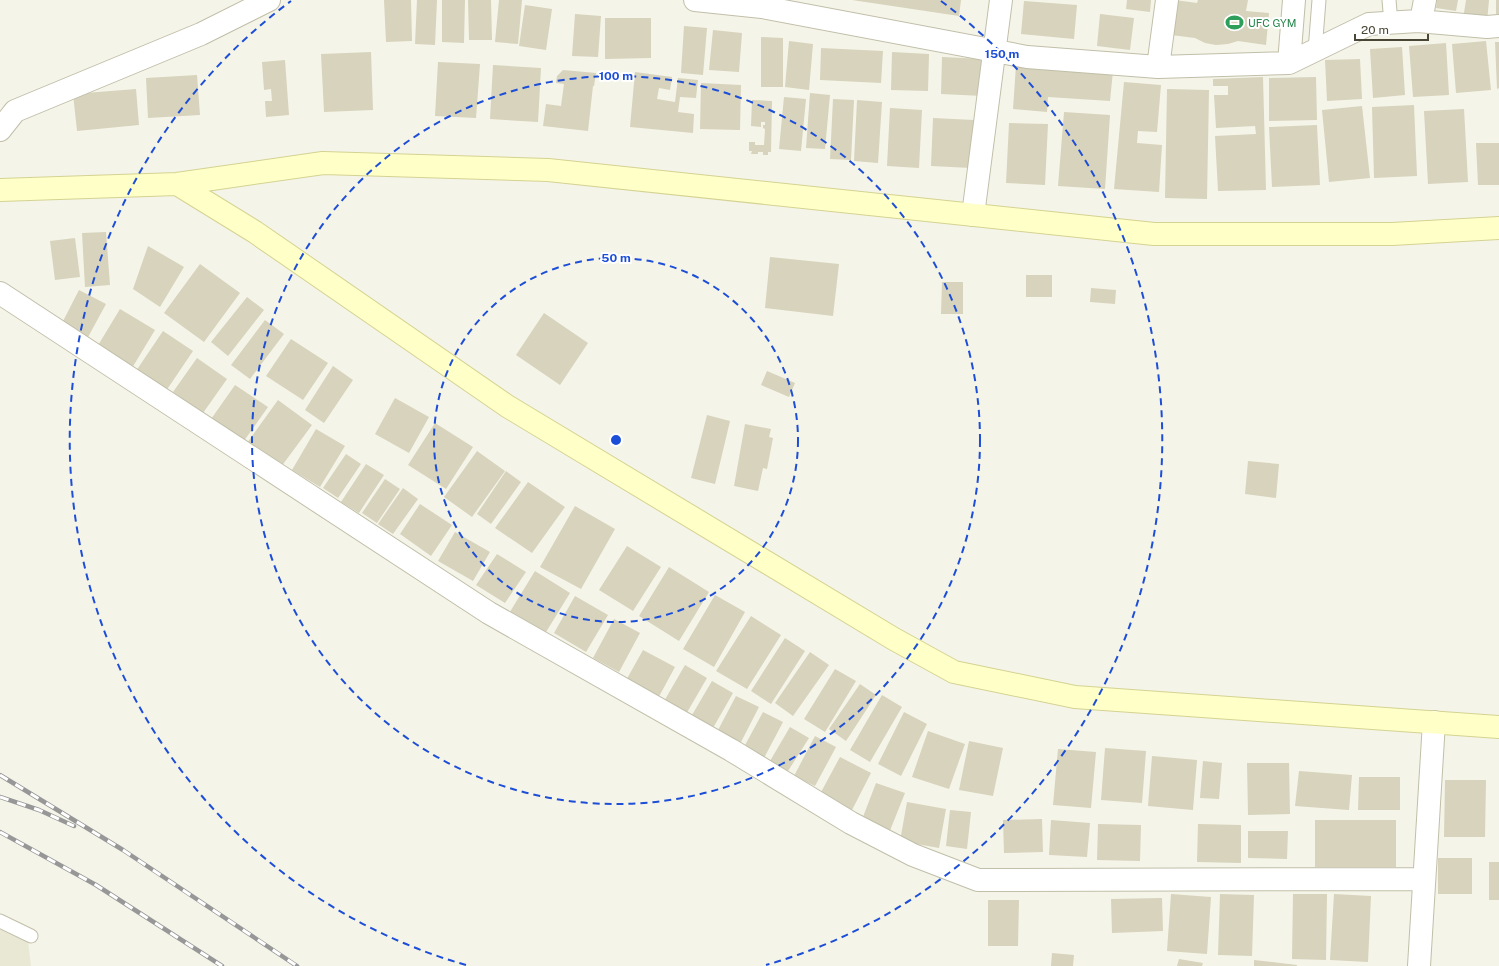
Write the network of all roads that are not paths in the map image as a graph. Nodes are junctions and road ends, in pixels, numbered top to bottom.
1 (269, 0) edge
2 (694, 0) edge
3 (1001, 0) edge
4 (1167, 0) edge
5 (1294, 0) edge
6 (1319, 0) edge
7 (1389, 0) edge
8 (1424, 0) edge
9 (1421, 21) junction
10 (1392, 23) junction
11 (1499, 26) edge
12 (995, 51) junction
13 (1315, 51) junction
14 (1289, 63) junction
15 (1158, 67) junction
16 (0, 130) edge
17 (177, 184) junction
18 (0, 190) edge
19 (973, 215) junction
20 (1499, 228) edge
21 (0, 293) edge
22 (1434, 722) junction
23 (1499, 727) edge
24 (1423, 879) junction
25 (0, 921) edge
26 (31, 936) dead end
27 (1419, 966) edge

1 - 16 street
2 - 12 street
3 - 12 street
4 - 15 street
5 - 14 street
6 - 13 lane
7 - 10 lane
8 - 9 street
9 - 10 street
9 - 11 street
10 - 13 street
12 - 15 street
12 - 19 street
13 - 14 street
14 - 15 street
17 - 18 street
17 - 19 street
17 - 22 street
19 - 20 street
21 - 24 street
22 - 23 street
22 - 24 street
24 - 27 street
25 - 26 lane

